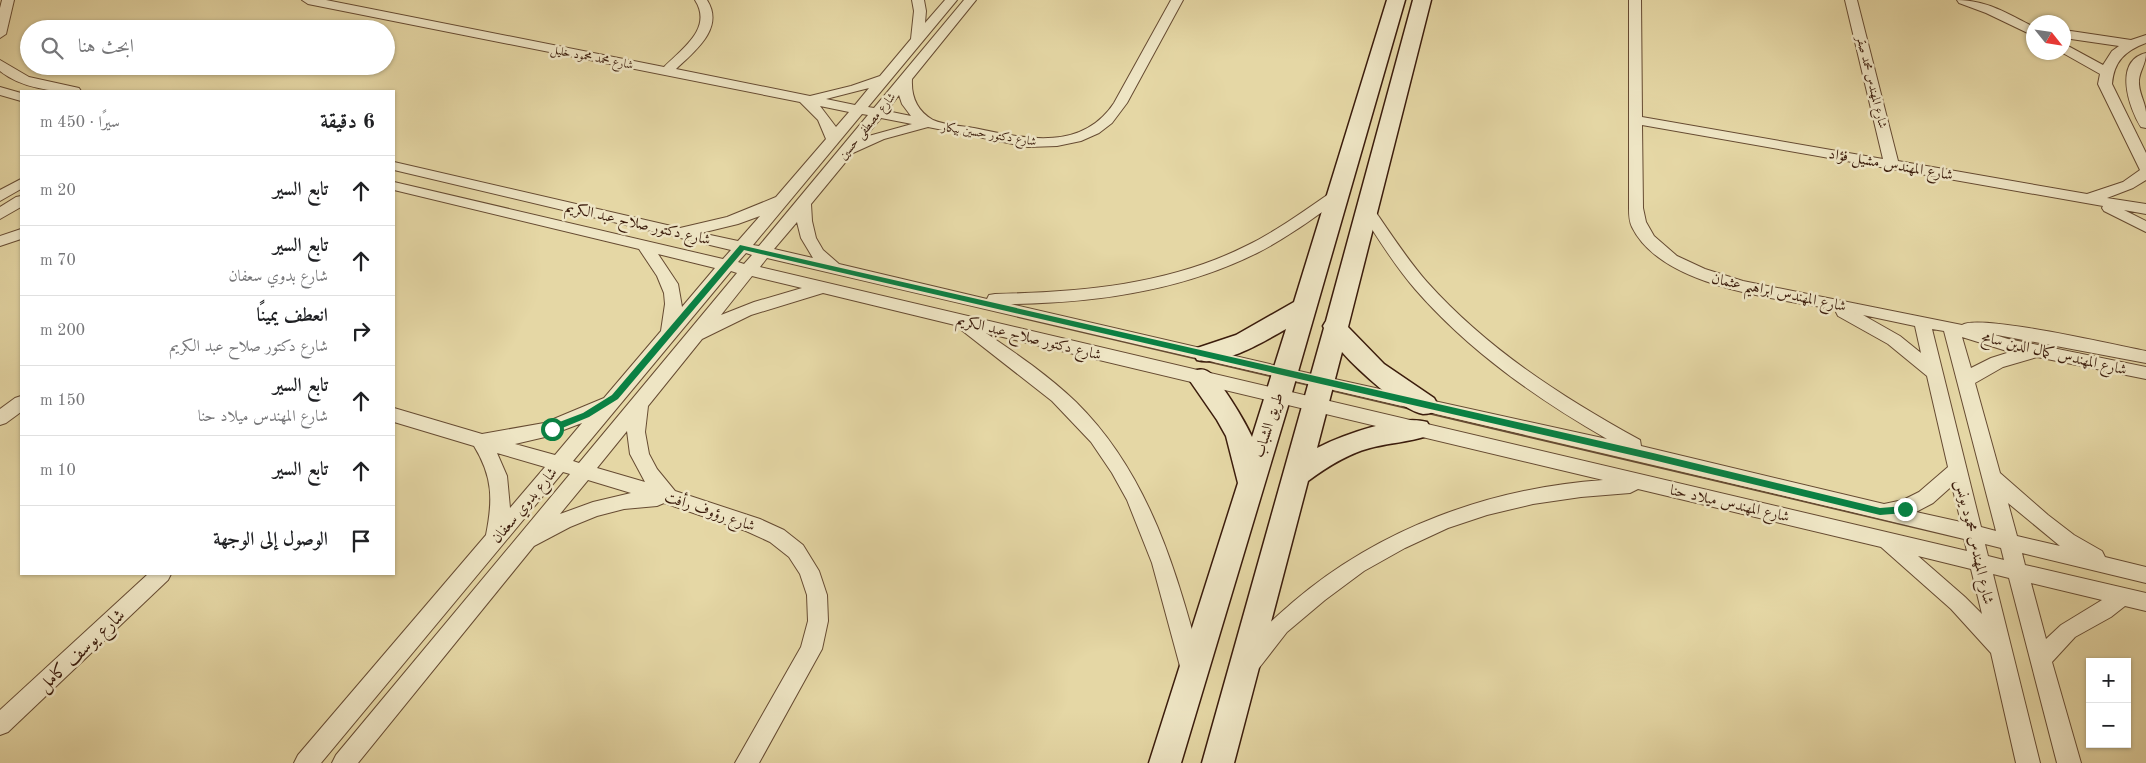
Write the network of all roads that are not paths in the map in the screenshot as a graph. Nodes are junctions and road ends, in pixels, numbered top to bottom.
1 (8, 0) edge
2 (308, 0) edge
3 (701, 0) edge
4 (918, 0) edge
5 (951, 0) edge
6 (970, 0) edge
7 (1178, 0) edge
8 (1396, 0) edge
9 (1422, 0) edge
10 (1635, 0) edge
11 (1851, 0) edge
12 (1963, 0) edge
13 (333, 2) edge
14 (2016, 23) junction
15 (2026, 25) edge
16 (2026, 28) edge
17 (0, 34) edge
18 (2071, 35) edge
19 (2146, 38) edge
20 (917, 39) junction
21 (2130, 44) junction
22 (2071, 53) edge
23 (2145, 60) edge
24 (0, 64) edge
25 (666, 72) junction
26 (2106, 72) junction
27 (884, 78) junction
28 (906, 78) junction
29 (0, 90) edge
30 (70, 90) edge
31 (20, 97) edge
32 (804, 99) junction
33 (858, 110) junction
34 (876, 114) junction
35 (1636, 120) junction
36 (2146, 124) edge
37 (932, 125) junction
38 (833, 139) junction
39 (847, 150) junction
40 (1892, 165) junction
41 (395, 166) edge
42 (2146, 168) edge
43 (2146, 173) edge
44 (20, 184) edge
45 (395, 186) edge
46 (1338, 194) junction
47 (0, 196) edge
48 (784, 197) junction
49 (2088, 199) junction
50 (20, 201) edge
51 (804, 202) junction
52 (2146, 209) edge
53 (1368, 211) junction
54 (0, 214) edge
55 (2146, 227) edge
56 (660, 228) junction
57 (20, 234) edge
58 (0, 242) edge
59 (644, 245) junction
60 (742, 247) junction
61 (764, 252) junction
62 (727, 265) junction
63 (837, 269) junction
64 (749, 270) junction
65 (822, 288) junction
66 (963, 298) junction
67 (1823, 302) junction
68 (1303, 307) junction
69 (957, 320) junction
70 (1922, 321) junction
71 (1335, 326) junction
72 (1951, 327) junction
73 (668, 335) junction
74 (691, 340) junction
75 (2036, 352) junction
76 (2146, 357) edge
77 (1203, 366) junction
78 (1934, 373) junction
79 (2146, 373) edge
80 (1966, 380) junction
81 (1281, 384) junction
82 (1318, 393) junction
83 (615, 397) junction
84 (639, 403) junction
85 (20, 404) edge
86 (1425, 405) junction
87 (395, 415) edge
88 (0, 418) edge
89 (1418, 430) junction
90 (481, 441) junction
91 (1653, 456) junction
92 (558, 464) junction
93 (1957, 469) junction
94 (583, 472) junction
95 (1295, 476) junction
96 (1993, 478) junction
97 (1250, 483) junction
98 (1653, 485) junction
99 (671, 497) junction
100 (1880, 512) junction
101 (1972, 534) junction
102 (495, 539) junction
103 (1886, 540) junction
104 (2010, 543) junction
105 (521, 547) junction
106 (1979, 562) junction
107 (2113, 567) junction
108 (2017, 571) junction
109 (2146, 574) edge
110 (160, 575) edge
111 (2122, 596) junction
112 (2146, 602) edge
113 (1999, 647) junction
114 (2041, 659) junction
115 (1244, 668) junction
116 (1193, 671) junction
117 (0, 725) edge
118 (306, 763) edge
119 (344, 763) edge
120 (747, 763) edge
121 (1164, 763) edge
122 (1218, 763) edge
123 (2028, 763) edge
124 (2069, 763) edge

1 - 17 street
2 - 13 street, شارع محمد محمود خليل
3 - 25 street
4 - 20 street
5 - 20 street, شارع مصطفى حسين
6 - 28 street, شارع مصطفى حسين
7 - 37 street, شارع دكتور حسين بيكار
8 - 46 main road, طريق الشباب
9 - 53 main road
10 - 35 street, شارع المهندس ابراهيم عثمان
11 - 40 street, شارع المهندس محمد صقر
12 - 14 street
13 - 25 street, شارع محمد محمود خليل
14 - 15 street
14 - 16 street
18 - 21 street
19 - 21 street
20 - 27 street, شارع مصطفى حسين
21 - 26 street
22 - 26 street
23 - 36 street
24 - 30 street
25 - 32 street, شارع محمد محمود خليل
26 - 42 street
27 - 32 street
27 - 33 street, شارع مصطفى حسين
28 - 34 street, شارع مصطفى حسين
28 - 37 street
29 - 31 street
32 - 33 street, شارع محمد محمود خليل
32 - 38 street
33 - 34 street, شارع محمد محمود خليل
33 - 38 street, شارع مصطفى حسين
34 - 37 street, شارع دكتور حسين بيكار
34 - 39 street, شارع مصطفى حسين
35 - 40 street, شارع المهندس مشيل فؤاد
35 - 67 street, شارع المهندس ابراهيم عثمان
37 - 39 street
38 - 48 street, شارع مصطفى حسين
39 - 51 street, شارع مصطفى حسين
40 - 49 street, شارع المهندس مشيل فؤاد
41 - 56 street, شارع دكتور صلاح عبد الكريم
43 - 49 street
44 - 47 street
45 - 59 street, شارع دكتور صلاح عبد الكريم
46 - 66 street
46 - 68 main road, طريق الشباب
48 - 56 street
48 - 60 street, شارع مصطفى حسين
49 - 52 street, شارع المهندس مشيل فؤاد
49 - 55 street
50 - 54 street
51 - 61 street, شارع مصطفى حسين
51 - 63 street
53 - 71 main road
53 - 91 street
56 - 60 street, شارع دكتور صلاح عبد الكريم
57 - 58 street
59 - 62 street, شارع دكتور صلاح عبد الكريم
59 - 73 street
60 - 61 street, شارع دكتور صلاح عبد الكريم
60 - 62 street, شارع بدوي سعفان
61 - 63 street, شارع دكتور صلاح عبد الكريم
61 - 64 street, شارع بدوي سعفان
62 - 64 street, شارع دكتور صلاح عبد الكريم
62 - 73 street, شارع بدوي سعفان
63 - 66 street, شارع دكتور صلاح عبد الكريم
64 - 65 street, شارع دكتور صلاح عبد الكريم
64 - 74 street, شارع بدوي سعفان
65 - 69 street, شارع دكتور صلاح عبد الكريم
65 - 74 street
66 - 77 street, شارع دكتور صلاح عبد الكريم
67 - 70 street, شارع المهندس ابراهيم عثمان
67 - 78 street
68 - 77 main road
68 - 81 main road, طريق الشباب
69 - 77 street, شارع دكتور صلاح عبد الكريم
69 - 116 street
70 - 72 street, شارع المهندس ابراهيم عثمان
70 - 78 street, شارع المهندس محمود يونس
71 - 82 main road
71 - 86 main road
72 - 75 street, شارع المهندس كمال الدين سامح
72 - 76 street, شارع المهندس كمال الدين سامح
72 - 80 street
73 - 83 street, شارع بدوي سعفان
74 - 84 street, شارع بدوي سعفان
75 - 79 street, شارع المهندس كمال الدين سامح
75 - 80 street
77 - 81 street, شارع دكتور صلاح عبد الكريم
77 - 81 street, شارع دكتور صلاح عبد الكريم
77 - 97 main road
78 - 93 street, شارع المهندس محمود يونس
80 - 96 street
81 - 82 street, شارع دكتور صلاح عبد الكريم
81 - 82 street, شارع دكتور صلاح عبد الكريم
81 - 97 main road, طريق الشباب
82 - 86 street, شارع المهندس ميلاد حنا
82 - 89 street, شارع المهندس ميلاد حنا
82 - 95 main road
83 - 90 street
83 - 92 street, شارع بدوي سعفان
84 - 94 street, شارع بدوي سعفان
84 - 99 street
85 - 88 street
86 - 91 street, شارع المهندس ميلاد حنا
87 - 90 street, شارع رؤوف رأفت
89 - 95 main road
89 - 98 street, شارع المهندس ميلاد حنا
90 - 92 street, شارع رؤوف رأفت
90 - 102 street
91 - 100 street, شارع المهندس ميلاد حنا
92 - 94 street, شارع رؤوف رأفت
92 - 102 street, شارع بدوي سعفان
93 - 100 street
93 - 101 street, شارع المهندس محمود يونس
94 - 99 street, شارع رؤوف رأفت
94 - 105 street, شارع بدوي سعفان
95 - 115 main road
96 - 104 street
96 - 107 street
97 - 116 main road, طريق الشباب
98 - 103 street, شارع المهندس ميلاد حنا
98 - 115 street
99 - 105 street
99 - 120 street, شارع رؤوف رأفت
100 - 101 street, شارع المهندس ميلاد حنا
101 - 104 street, شارع المهندس ميلاد حنا
101 - 106 street, شارع المهندس محمود يونس
102 - 118 street, شارع بدوي سعفان
103 - 106 street, شارع المهندس ميلاد حنا
103 - 113 street
104 - 107 street, شارع المهندس ميلاد حنا
104 - 108 street
105 - 119 street, شارع بدوي سعفان
106 - 108 street, شارع المهندس ميلاد حنا
106 - 113 street, شارع المهندس محمود يونس
107 - 109 street, شارع المهندس ميلاد حنا
108 - 111 street, شارع المهندس ميلاد حنا
108 - 114 street
110 - 117 street, شارع يوسف كامل
111 - 112 street, شارع المهندس ميلاد حنا
111 - 114 street
113 - 123 street, شارع المهندس محمود يونس
114 - 124 street
115 - 122 main road
116 - 121 main road, طريق الشباب

